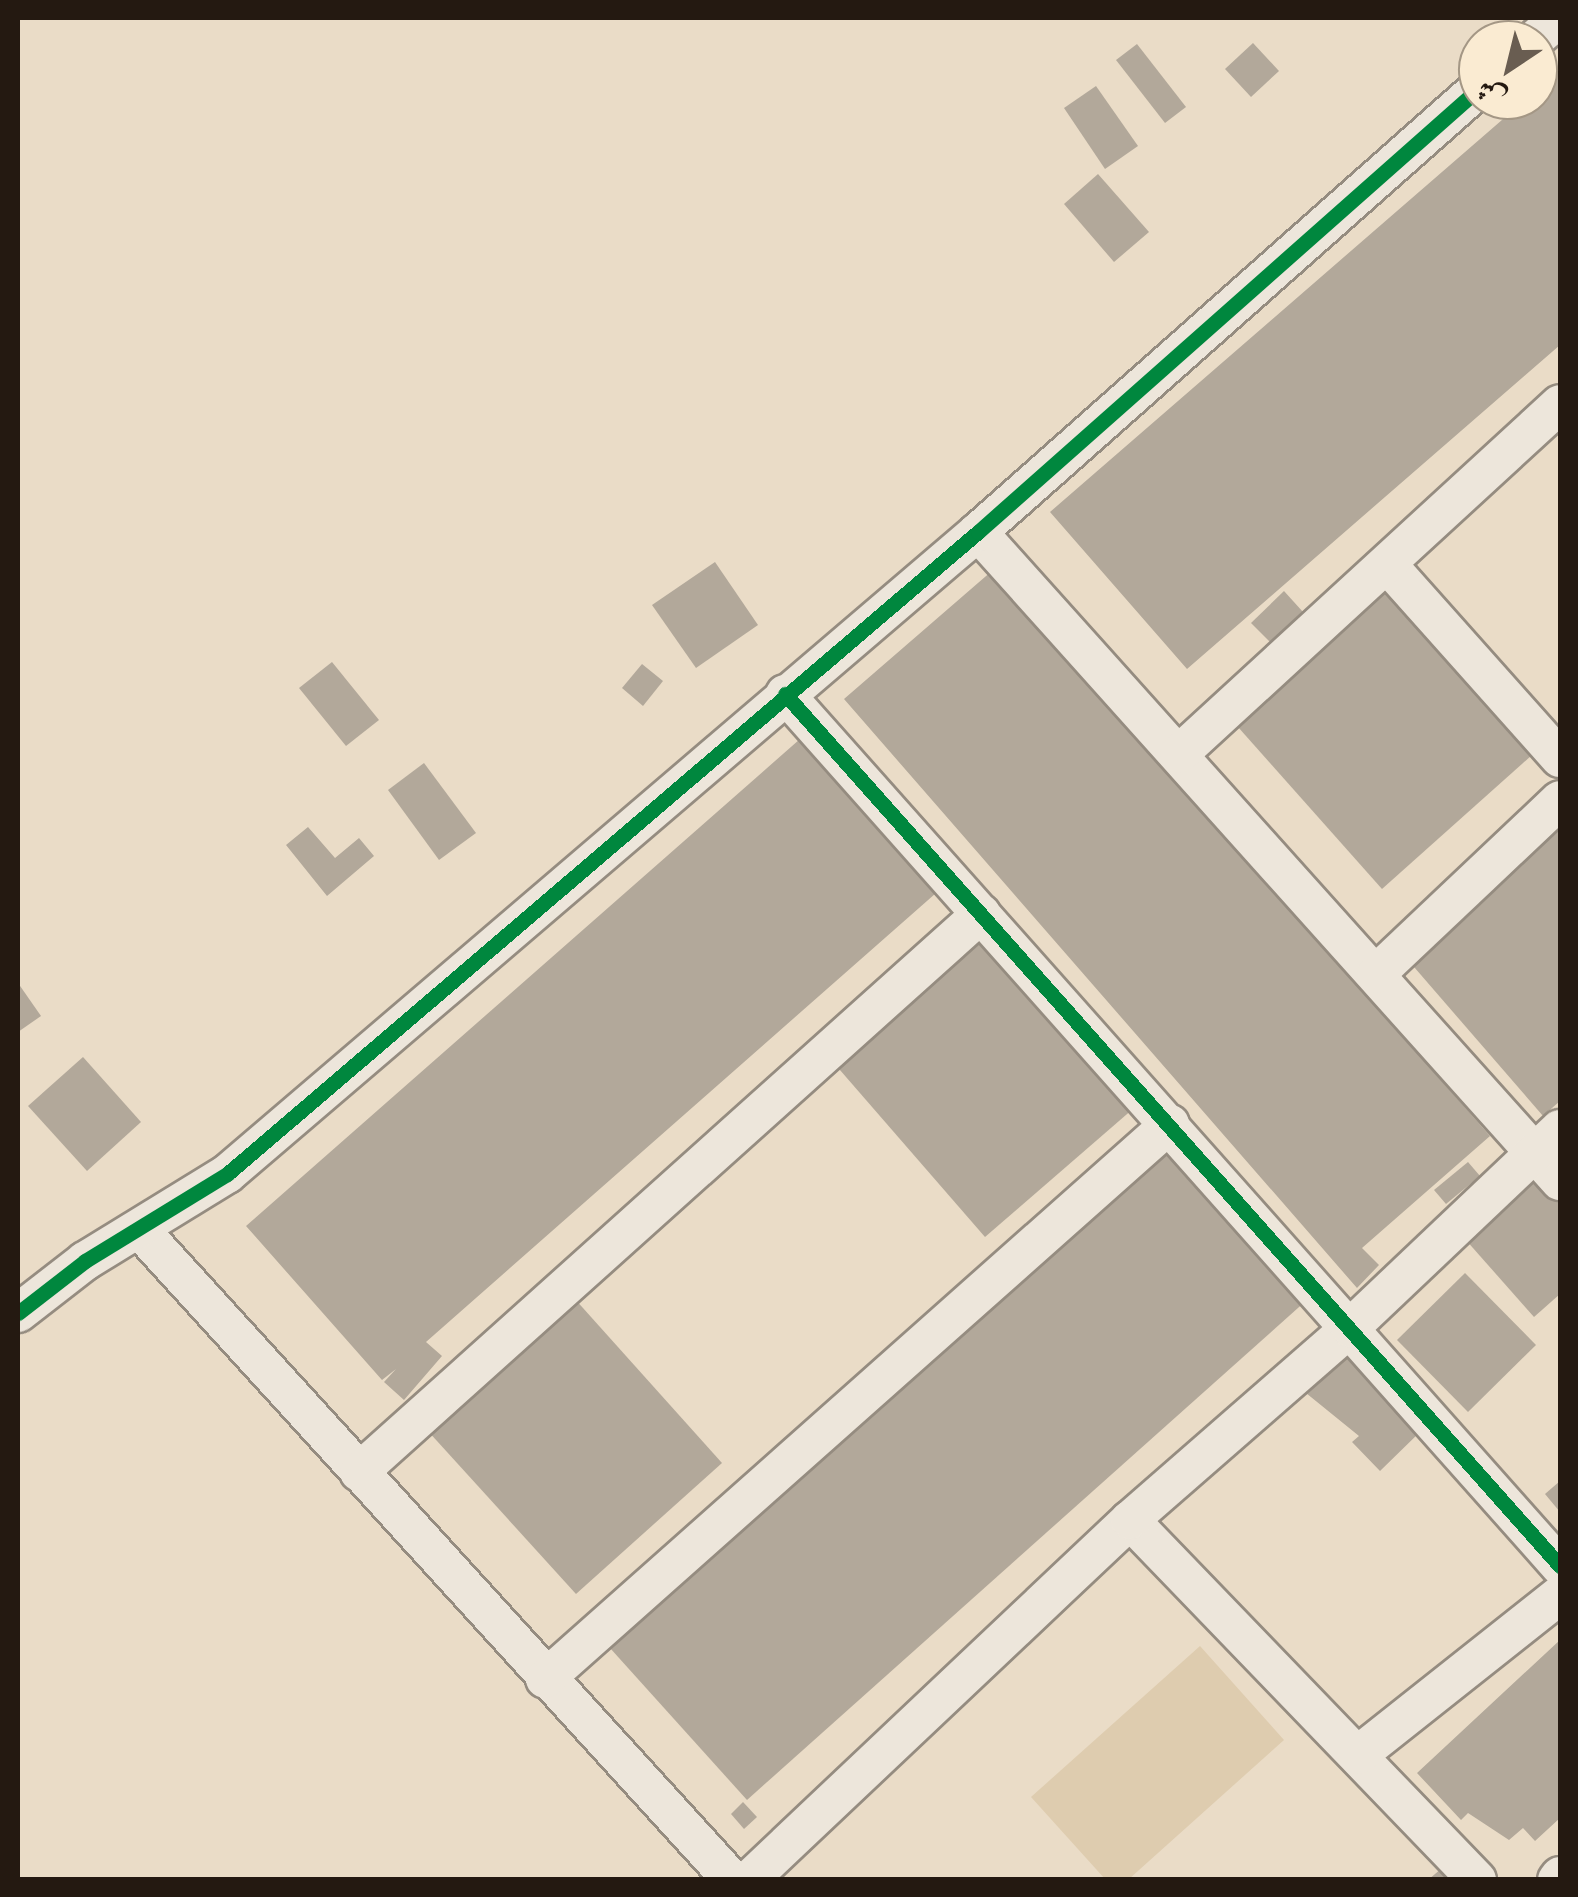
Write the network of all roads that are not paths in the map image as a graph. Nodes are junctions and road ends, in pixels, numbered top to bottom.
1 (1458, 107) edge
2 (1560, 404) edge
3 (978, 532) junction
4 (1387, 564) junction
5 (785, 694) junction
6 (1180, 754) junction
7 (1560, 758) edge
8 (1560, 800) edge
9 (981, 914) junction
10 (1376, 974) junction
11 (1170, 1124) junction
12 (1547, 1140) edge
13 (1560, 1181) edge
14 (140, 1230) junction
15 (18, 1312) edge
16 (1350, 1328) junction
17 (359, 1472) junction
18 (1130, 1520) junction
19 (1560, 1566) edge
20 (1560, 1596) edge
21 (545, 1680) junction
22 (1358, 1756) junction
23 (732, 1880) edge
24 (749, 1880) edge
25 (1478, 1880) edge

1 - 3 street
2 - 4 street
3 - 5 street
3 - 6 street
4 - 6 street
4 - 7 street
5 - 9 street
5 - 14 street
6 - 10 street
8 - 10 street
9 - 11 street
9 - 17 street
10 - 12 street
11 - 16 street
11 - 21 street
12 - 13 street
12 - 16 street
14 - 15 street
14 - 17 street
16 - 18 street
16 - 19 street
17 - 21 street
18 - 22 street
18 - 24 street
20 - 22 street
21 - 23 street
22 - 25 street

